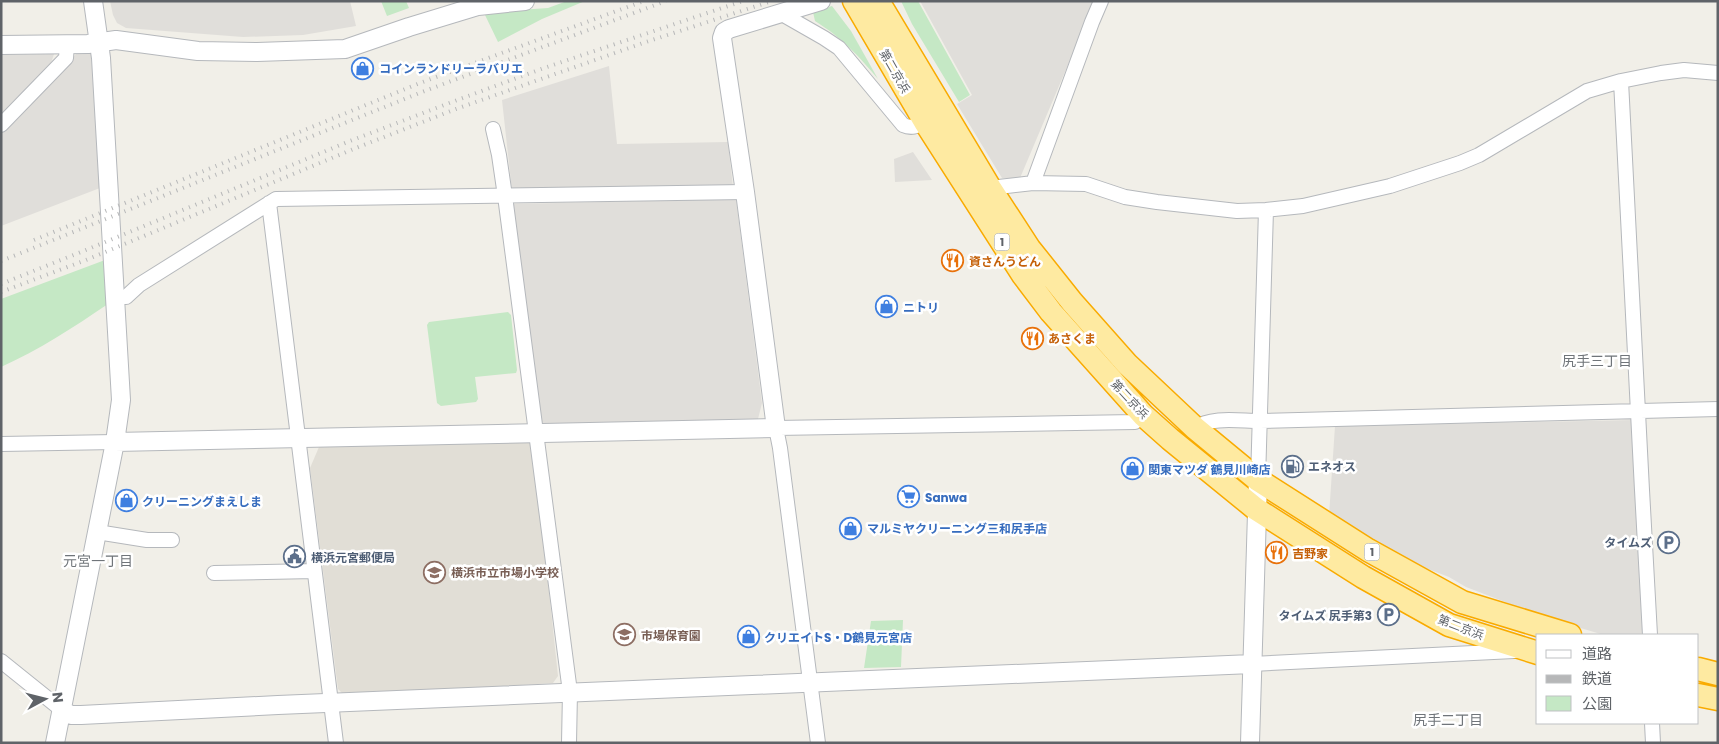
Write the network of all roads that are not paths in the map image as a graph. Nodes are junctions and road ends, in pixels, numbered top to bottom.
1 (93, 1) edge
2 (526, 1) edge
3 (821, 1) edge
4 (1101, 1) edge
5 (882, 9) edge
6 (860, 10) edge
7 (782, 14) junction
8 (99, 42) junction
9 (67, 44) junction
10 (1, 45) edge
11 (1718, 73) edge
12 (1621, 81) junction
13 (925, 122) junction
14 (1, 125) edge
15 (493, 129) dead end
16 (1033, 183) junction
17 (990, 188) junction
18 (745, 192) junction
19 (505, 196) junction
20 (269, 203) junction
21 (1266, 210) junction
22 (115, 297) junction
23 (1718, 409) edge
24 (1639, 412) junction
25 (1143, 415) junction
26 (1260, 421) junction
27 (776, 428) junction
28 (1195, 428) junction
29 (537, 432) junction
30 (299, 438) junction
31 (115, 442) junction
32 (1, 444) edge
33 (1258, 480) junction
34 (1256, 509) junction
35 (97, 532) junction
36 (172, 540) dead end
37 (314, 571) junction
38 (214, 573) dead end
39 (1567, 634) edge
40 (1650, 634) edge
41 (1531, 651) edge
42 (1, 661) edge
43 (1252, 664) junction
44 (1699, 669) edge
45 (1718, 674) edge
46 (810, 684) junction
47 (570, 692) junction
48 (1699, 695) edge
49 (1718, 699) edge
50 (330, 703) junction
51 (62, 710) junction
52 (1652, 724) edge
53 (55, 743) edge
54 (336, 743) edge
55 (569, 743) edge
56 (818, 743) edge
57 (1250, 743) edge
58 (1653, 743) edge

1 - 8 street
2 - 8 street
3 - 7 street
4 - 16 street
5 - 17 highway, 第二京浜 / 1
6 - 13 highway, 第二京浜 / 1
7 - 13 street
7 - 18 street
8 - 9 street
8 - 22 street
9 - 10 street
9 - 14 street
11 - 12 street
12 - 21 street
12 - 24 street
13 - 25 highway, 第二京浜 / 1
15 - 19 street
16 - 17 street
16 - 21 street
17 - 28 highway, 第二京浜 / 1
18 - 19 street
18 - 27 street
19 - 20 street
19 - 29 street
20 - 22 street
20 - 30 street
21 - 26 street
22 - 31 street
23 - 24 street
24 - 26 street
24 - 40 street
25 - 27 street
25 - 34 highway, 第二京浜 / 1
26 - 28 street
26 - 33 street
27 - 29 street
27 - 46 street
28 - 33 highway, 第二京浜 / 1
29 - 30 street
29 - 47 street
30 - 31 street
30 - 37 street
31 - 32 street
31 - 35 street
33 - 34 street
33 - 39 highway, 第二京浜 / 1
34 - 41 highway, 第二京浜 / 1
34 - 43 street
35 - 36 street
35 - 51 street
37 - 38 street
37 - 50 street
41 - 43 street
42 - 51 street
43 - 46 street
43 - 57 street
44 - 45 highway
46 - 47 street
46 - 56 street
47 - 50 street
47 - 55 street
48 - 49 highway
50 - 51 street
50 - 54 street
51 - 53 street
52 - 58 street

